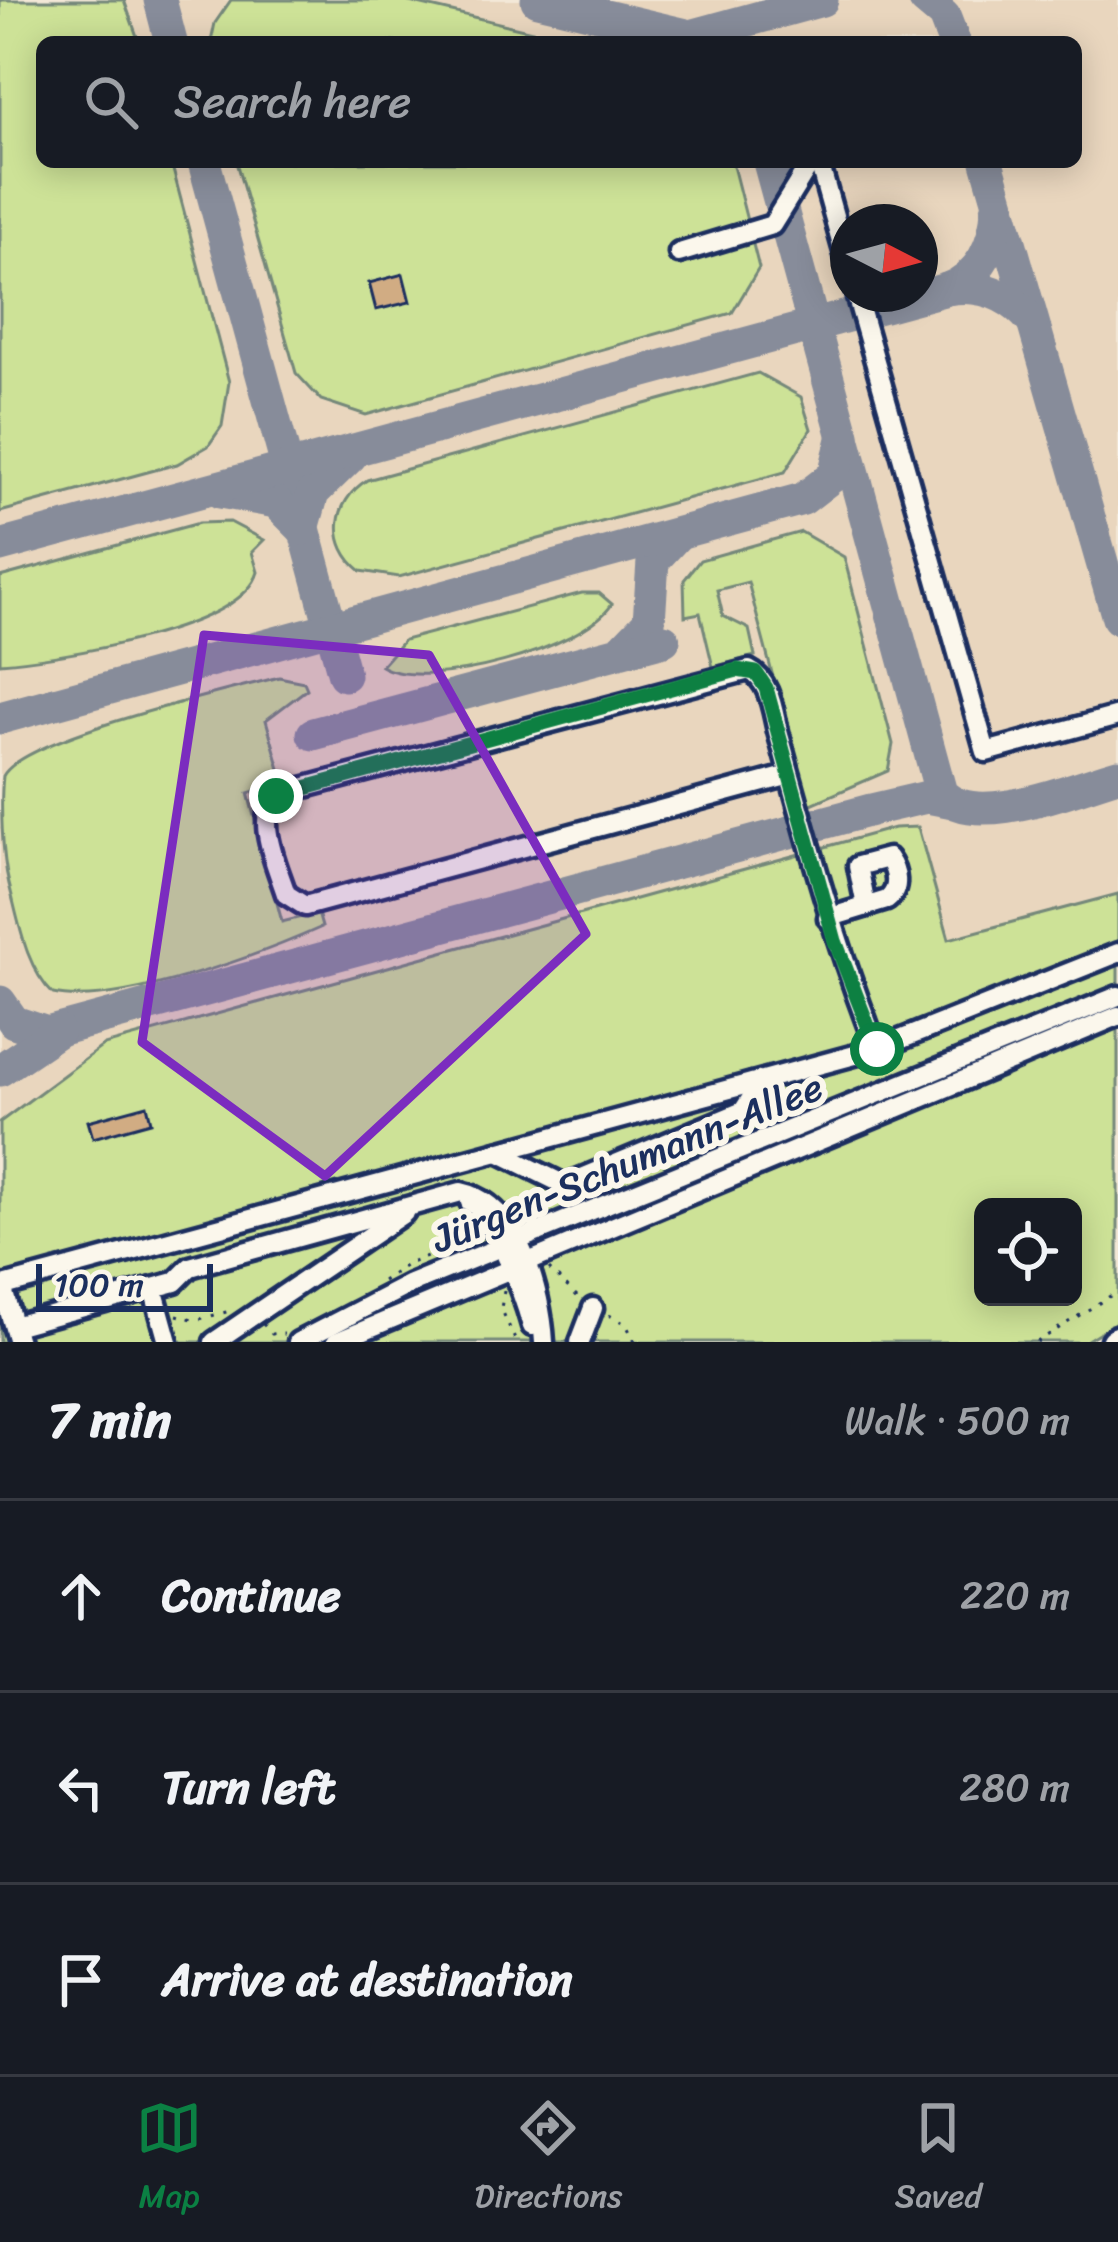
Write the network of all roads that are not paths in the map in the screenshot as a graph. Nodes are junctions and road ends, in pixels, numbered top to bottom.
1 (811, 168) edge
2 (817, 168) edge
3 (830, 209) edge
4 (680, 253) dead end
5 (861, 312) edge
6 (1118, 716) edge
7 (790, 776) junction
8 (866, 906) dead end
9 (828, 918) junction
10 (1118, 953) edge
11 (1118, 996) edge
12 (1118, 1016) edge
13 (877, 1049) junction
14 (753, 1083) junction
15 (498, 1152) junction
16 (407, 1209) junction
17 (509, 1245) junction
18 (518, 1265) junction
19 (1, 1286) edge
20 (154, 1288) junction
21 (447, 1295) junction
22 (510, 1295) junction
23 (593, 1308) road end
24 (16, 1334) edge
25 (168, 1342) edge
26 (214, 1342) edge
27 (298, 1342) edge
28 (337, 1342) edge
29 (540, 1342) edge
30 (580, 1342) edge

1 - 4 street
2 - 3 street
5 - 6 street
7 - 7 street
7 - 9 street
8 - 9 street
9 - 13 street
10 - 13 street
11 - 17 street, Jürgen-Schumann-Allee
12 - 18 street, Jürgen-Schumann-Allee
13 - 14 street
14 - 15 street
14 - 15 street
15 - 19 street
16 - 17 street
16 - 20 street
16 - 26 street
17 - 18 street
17 - 27 street, Jürgen-Schumann-Allee
18 - 21 street, Jürgen-Schumann-Allee
18 - 22 street
18 - 29 street
19 - 24 street
20 - 24 street
20 - 25 street
21 - 22 street, Jürgen-Schumann-Allee
21 - 28 street, Jürgen-Schumann-Allee
22 - 29 street
23 - 30 street

